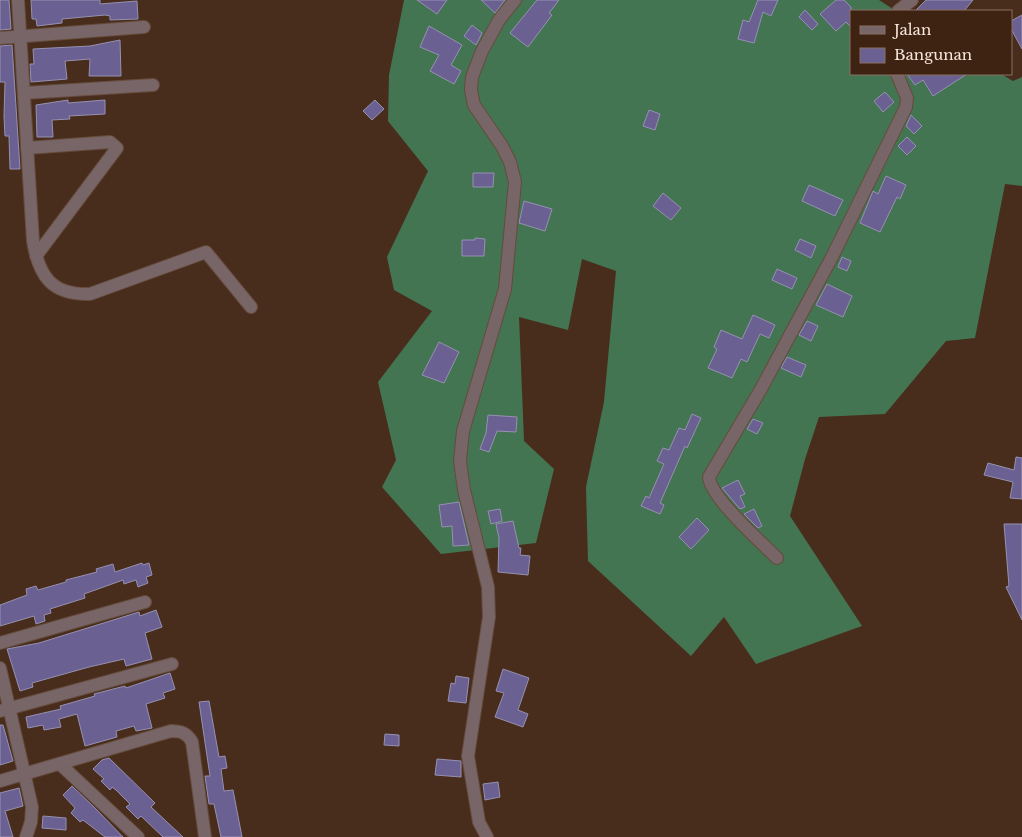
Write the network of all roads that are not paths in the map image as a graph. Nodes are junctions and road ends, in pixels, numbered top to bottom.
1 (18, 0) edge
2 (516, 0) edge
3 (912, 0) edge
4 (899, 10) edge
5 (144, 27) dead end
6 (21, 36) junction
7 (0, 38) edge
8 (897, 75) edge
9 (153, 85) dead end
10 (24, 93) junction
11 (27, 148) junction
12 (36, 256) junction
13 (252, 307) dead end
14 (777, 558) dead end
15 (145, 602) dead end
16 (0, 643) edge
17 (172, 664) dead end
18 (0, 668) edge
19 (5, 710) edge
20 (61, 765) junction
21 (26, 774) junction
22 (0, 781) edge
23 (26, 837) edge
24 (138, 837) edge
25 (205, 837) edge
26 (487, 837) edge

1 - 6 street
2 - 26 street
3 - 4 street
5 - 6 street
6 - 7 street
6 - 10 street
8 - 14 street
9 - 10 street
10 - 11 street
11 - 12 street
11 - 12 street
12 - 13 street
15 - 16 street
17 - 19 street
18 - 19 street
19 - 21 street
20 - 21 street
20 - 24 street
20 - 25 street
21 - 22 street
21 - 23 street

